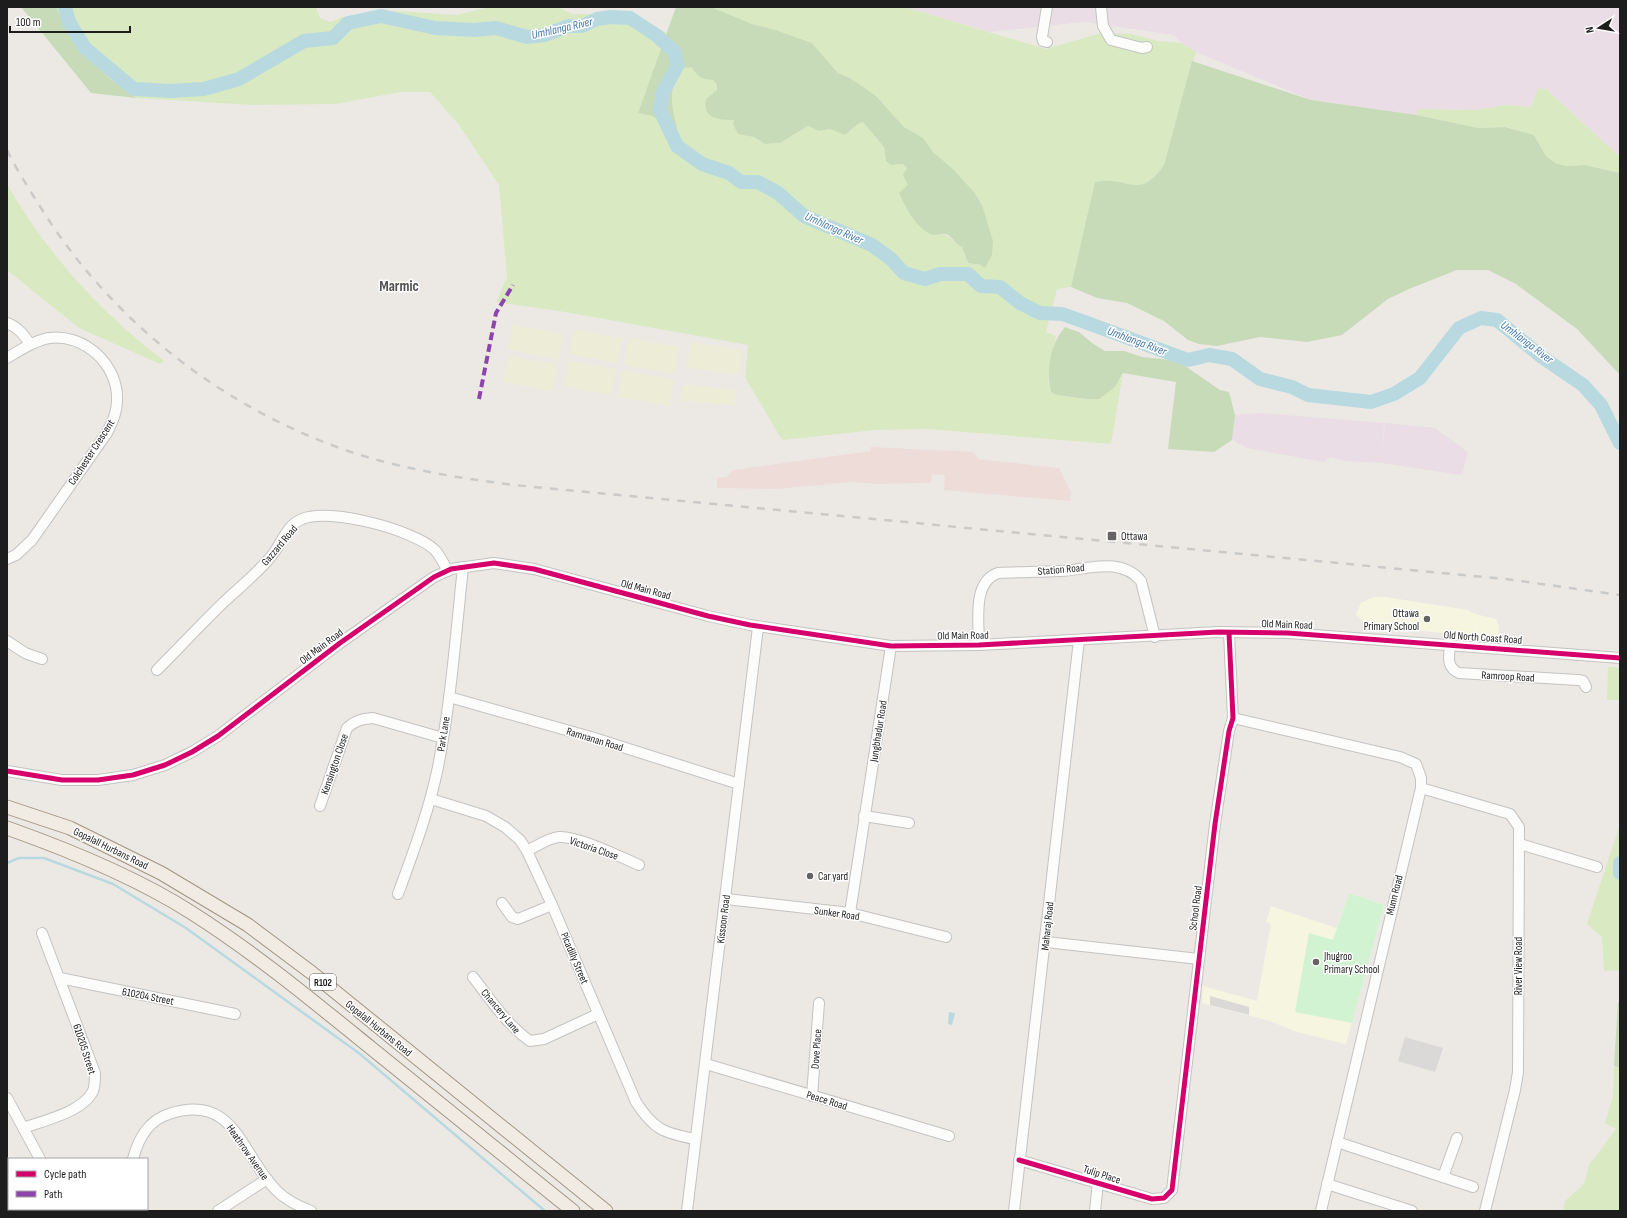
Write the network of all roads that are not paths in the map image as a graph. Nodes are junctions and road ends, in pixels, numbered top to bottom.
1 (1047, 7) edge
2 (1101, 7) edge
3 (1047, 42) dead end
4 (1147, 47) dead end
5 (7, 323) edge
6 (30, 344) junction
7 (7, 358) edge
8 (7, 560) edge
9 (463, 567) junction
10 (448, 571) junction
11 (758, 627) junction
12 (1229, 632) junction
13 (1244, 633) junction
14 (1155, 636) junction
15 (1344, 636) joint
16 (1079, 640) junction
17 (7, 641) edge
18 (979, 644) junction
19 (1230, 644) junction
20 (1450, 645) junction
21 (891, 646) junction
22 (1620, 658) edge
23 (42, 659) dead end
24 (157, 670) dead end
25 (1586, 687) dead end
26 (449, 697) junction
27 (1233, 718) junction
28 (443, 738) junction
29 (7, 771) edge
30 (739, 784) junction
31 (1421, 788) junction
32 (431, 799) junction
33 (320, 806) dead end
34 (7, 807) edge
35 (864, 816) junction
36 (909, 823) dead end
37 (7, 828) edge
38 (1520, 844) junction
39 (527, 851) junction
40 (639, 865) dead end
41 (1597, 867) dead end
42 (398, 894) dead end
43 (726, 899) junction
44 (502, 903) dead end
45 (552, 904) junction
46 (850, 913) junction
47 (42, 933) dead end
48 (946, 937) dead end
49 (1046, 942) junction
50 (1199, 959) junction
51 (473, 977) dead end
52 (60, 978) junction
53 (819, 1003) dead end
54 (235, 1014) dead end
55 (598, 1014) junction
56 (706, 1064) junction
57 (812, 1096) junction
58 (7, 1098) edge
59 (23, 1128) junction
60 (949, 1136) dead end
61 (1456, 1138) dead end
62 (695, 1139) junction
63 (1337, 1142) junction
64 (39, 1158) edge
65 (133, 1158) edge
66 (1019, 1160) junction
67 (1443, 1177) junction
68 (266, 1179) junction
69 (1098, 1182) junction
70 (1327, 1184) junction
71 (1173, 1186) joint
72 (1473, 1187) dead end
73 (218, 1211) edge
74 (311, 1211) edge
75 (573, 1211) edge
76 (606, 1211) edge
77 (687, 1211) edge
78 (1014, 1211) edge
79 (1095, 1211) edge
80 (1321, 1211) edge
81 (1412, 1211) edge
82 (1485, 1211) edge

1 - 3 street
2 - 4 street
5 - 6 street
6 - 7 street, Colchester Crescent
6 - 8 street, Colchester Crescent
9 - 10 street, Old Main Road
9 - 11 street, Old Main Road
9 - 26 street, Park Lane
10 - 24 street, Gazzard Road
10 - 29 street, Old Main Road
11 - 21 street, Old Main Road
11 - 30 street, Kissoon Road
12 - 13 street, Old Main Road
12 - 14 street, Old Main Road
12 - 19 street, School Road
13 - 15 street, Old Main Road
13 - 19 street
14 - 16 street, Old Main Road
14 - 18 street, Station Road
15 - 20 street, Old North Coast Road
16 - 18 street, Old Main Road
16 - 49 street, Maharaj Road
17 - 23 street
18 - 21 street, Old Main Road
19 - 27 street, School Road
20 - 22 street, Old North Coast Road
20 - 25 street, Ramroop Road
21 - 35 street, Jungbhadur Road
26 - 28 street, Park Lane
26 - 30 street, Ramnanan Road
27 - 31 street, Munn Road
27 - 50 street, School Road
28 - 32 street, Park Lane
28 - 33 street, Kensington Close
30 - 43 street, Kissoon Road
31 - 38 street, River View Road
31 - 63 street, Munn Road
32 - 39 street, Picadilly Street
32 - 42 street, Park Lane
34 - 76 main road, Gopalall Hurbans Road / R102
35 - 36 street
35 - 46 street, Jungbhadur Road
37 - 75 main road, Gopalall Hurbans Road / R102
38 - 41 street
38 - 82 street, River View Road
39 - 40 street, Victoria Close
39 - 45 street, Picadilly Street
43 - 46 street, Sunker Road
43 - 56 street, Kissoon Road
44 - 45 street
45 - 55 street, Picadilly Street
46 - 48 street, Sunker Road
47 - 52 street, 610205 Street
49 - 50 street
49 - 66 street, Maharaj Road
50 - 71 street, School Road
51 - 55 street, Chancery Lane
52 - 54 street, 610204 Street
52 - 59 street, 610205 Street
53 - 57 street, Dove Place
55 - 62 street, Picadilly Street
56 - 57 street, Peace Road
56 - 62 street, Kissoon Road
57 - 60 street, Peace Road
58 - 59 street
59 - 64 street
61 - 67 street
62 - 77 street, Kissoon Road
63 - 67 street
63 - 70 street, Munn Road
65 - 68 street, Heathrow Avenue
66 - 69 street, Tulip Place
66 - 78 street, Maharaj Road
67 - 72 street
68 - 73 street
68 - 74 street, Heathrow Avenue
69 - 71 street, Tulip Place
69 - 79 street
70 - 80 street, Munn Road
70 - 81 street

